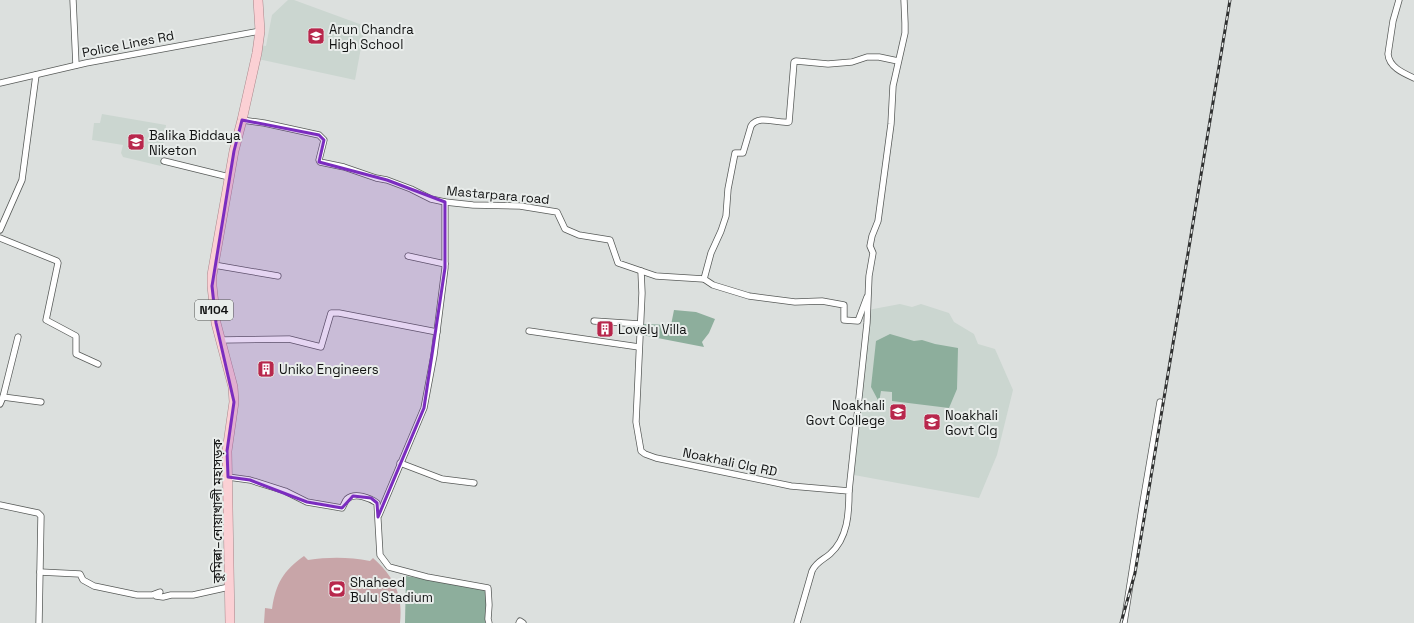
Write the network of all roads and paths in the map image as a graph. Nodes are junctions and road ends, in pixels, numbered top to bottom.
1 (73, 0) edge
2 (258, 0) edge
3 (904, 0) edge
4 (1399, 0) edge
5 (260, 31) junction
6 (898, 61) junction
7 (76, 65) junction
8 (36, 75) junction
9 (1414, 78) edge
10 (0, 83) edge
11 (242, 120) junction
12 (164, 161) dead end
13 (229, 177) junction
14 (445, 202) junction
15 (0, 230) edge
16 (0, 238) edge
17 (408, 256) dead end
18 (445, 264) junction
19 (214, 265) junction
20 (641, 272) junction
21 (278, 276) dead end
22 (704, 279) junction
23 (867, 297) junction
24 (594, 321) dead end
25 (640, 324) junction
26 (530, 331) dead end
27 (437, 332) junction
28 (18, 337) dead end
29 (221, 340) junction
30 (639, 347) junction
31 (98, 364) dead end
32 (3, 397) junction
33 (41, 402) dead end
34 (1160, 402) dead end
35 (0, 404) edge
36 (400, 464) junction
37 (228, 477) junction
38 (474, 483) dead end
39 (849, 491) junction
40 (0, 505) edge
41 (378, 517) junction
42 (40, 572) junction
43 (229, 587) junction
44 (39, 623) edge
45 (230, 623) edge
46 (489, 623) edge
47 (519, 623) edge
48 (523, 623) edge
49 (797, 623) edge
50 (1124, 623) edge

1 - 7 street
2 - 5 highway, কুমিল্লা–নোয়াখালী মহাসড়ক / N104
3 - 6 street
4 - 9 street
5 - 7 street, Police Lines Rd
5 - 11 highway, কুমিল্লা–নোয়াখালী মহাসড়ক / N104
6 - 22 street
6 - 23 street
7 - 8 street, Police Lines Rd
8 - 10 street, Police Lines Rd
8 - 15 street
11 - 13 highway, কুমিল্লা–নোয়াখালী মহাসড়ক / N104
11 - 14 street, Mastarpara road
12 - 13 street
13 - 19 highway, কুমিল্লা–নোয়াখালী মহাসড়ক / N104
14 - 18 street
14 - 20 street, Mastarpara road
16 - 31 street
17 - 18 street
18 - 27 street
19 - 21 street
19 - 29 highway, কুমিল্লা–নোয়াখালী মহাসড়ক / N104
20 - 22 street, Mastarpara road
20 - 25 street, Noakhali Clg RD
22 - 23 street, Mastarpara road
23 - 39 street
24 - 25 street
25 - 30 street, Noakhali Clg RD
26 - 30 street
27 - 29 street
27 - 36 street
28 - 32 street
29 - 37 highway, কুমিল্লা–নোয়াখালী মহাসড়ক / N104
30 - 39 street, Noakhali Clg RD
32 - 33 street
32 - 35 street
34 - 50 street
36 - 38 street
36 - 41 street
37 - 41 street
37 - 43 highway, কুমিল্লা–নোয়াখালী মহাসড়ক / N104
39 - 49 street
40 - 42 street
41 - 46 street
42 - 43 street
42 - 44 street
43 - 45 highway, কুমিল্লা–নোয়াখালী মহাসড়ক / N104
47 - 48 street

